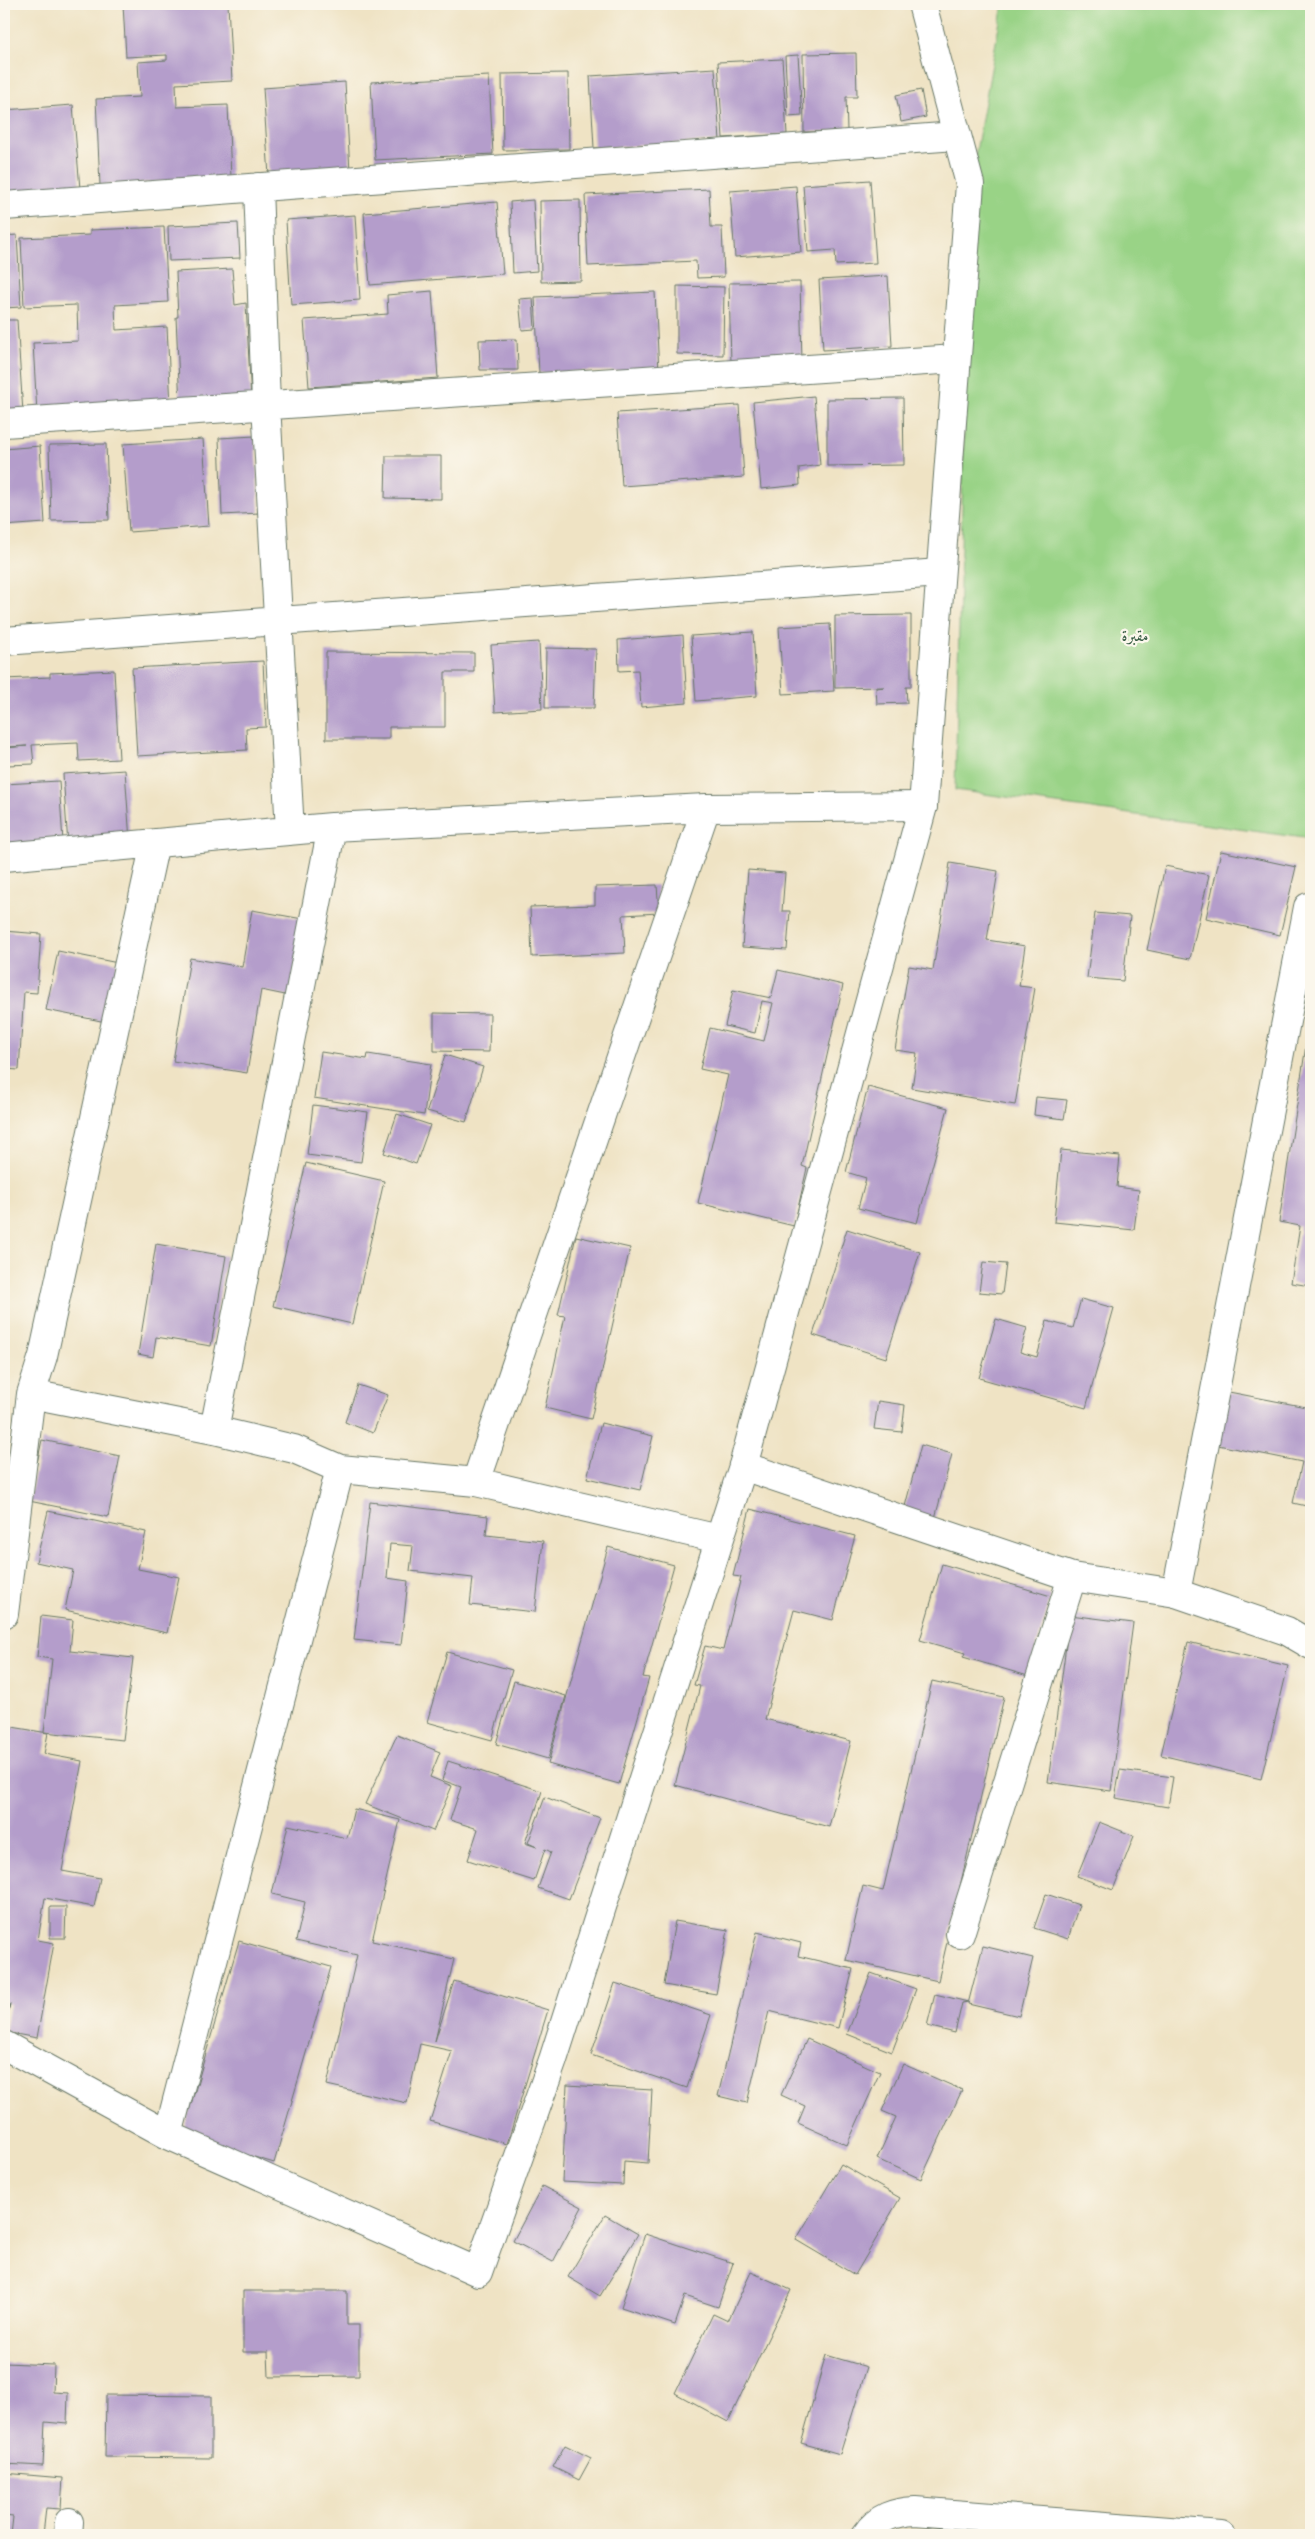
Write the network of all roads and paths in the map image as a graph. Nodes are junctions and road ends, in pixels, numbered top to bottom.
1 (922, 4) edge
2 (956, 136) junction
3 (258, 187) junction
4 (4, 206) edge
5 (956, 358) junction
6 (266, 404) junction
7 (4, 424) edge
8 (940, 573) junction
9 (278, 621) junction
10 (4, 640) edge
11 (923, 806) junction
12 (706, 808) junction
13 (332, 827) junction
14 (290, 831) junction
15 (155, 843) junction
16 (4, 857) edge
17 (1308, 907) dead end
18 (31, 1394) junction
19 (214, 1430) junction
20 (743, 1466) junction
21 (340, 1470) junction
22 (476, 1482) junction
23 (719, 1540) junction
24 (1072, 1577) junction
25 (1176, 1593) junction
26 (4, 1614) edge
27 (1311, 1645) edge
28 (960, 1934) dead end
29 (4, 2045) edge
30 (168, 2135) junction
31 (1080, 2529) edge
32 (1141, 2532) edge
33 (866, 2535) edge
34 (1221, 2535) edge

1 - 2 street
2 - 3 street
2 - 5 street
3 - 4 street
3 - 6 street
5 - 6 street
5 - 8 street
6 - 7 street
6 - 9 street
8 - 9 street
8 - 11 street
9 - 10 street
9 - 14 street
11 - 12 street
11 - 20 street
12 - 13 street
12 - 22 street
13 - 14 street
13 - 19 street
14 - 15 street
15 - 16 street
15 - 18 street
17 - 25 street
18 - 19 street
18 - 26 street
19 - 21 street
20 - 23 street
20 - 24 street
21 - 22 street
21 - 30 street
22 - 23 street
23 - 30 street
24 - 25 street
24 - 28 street
25 - 27 street
29 - 30 street
31 - 32 street
31 - 33 street
32 - 34 street

